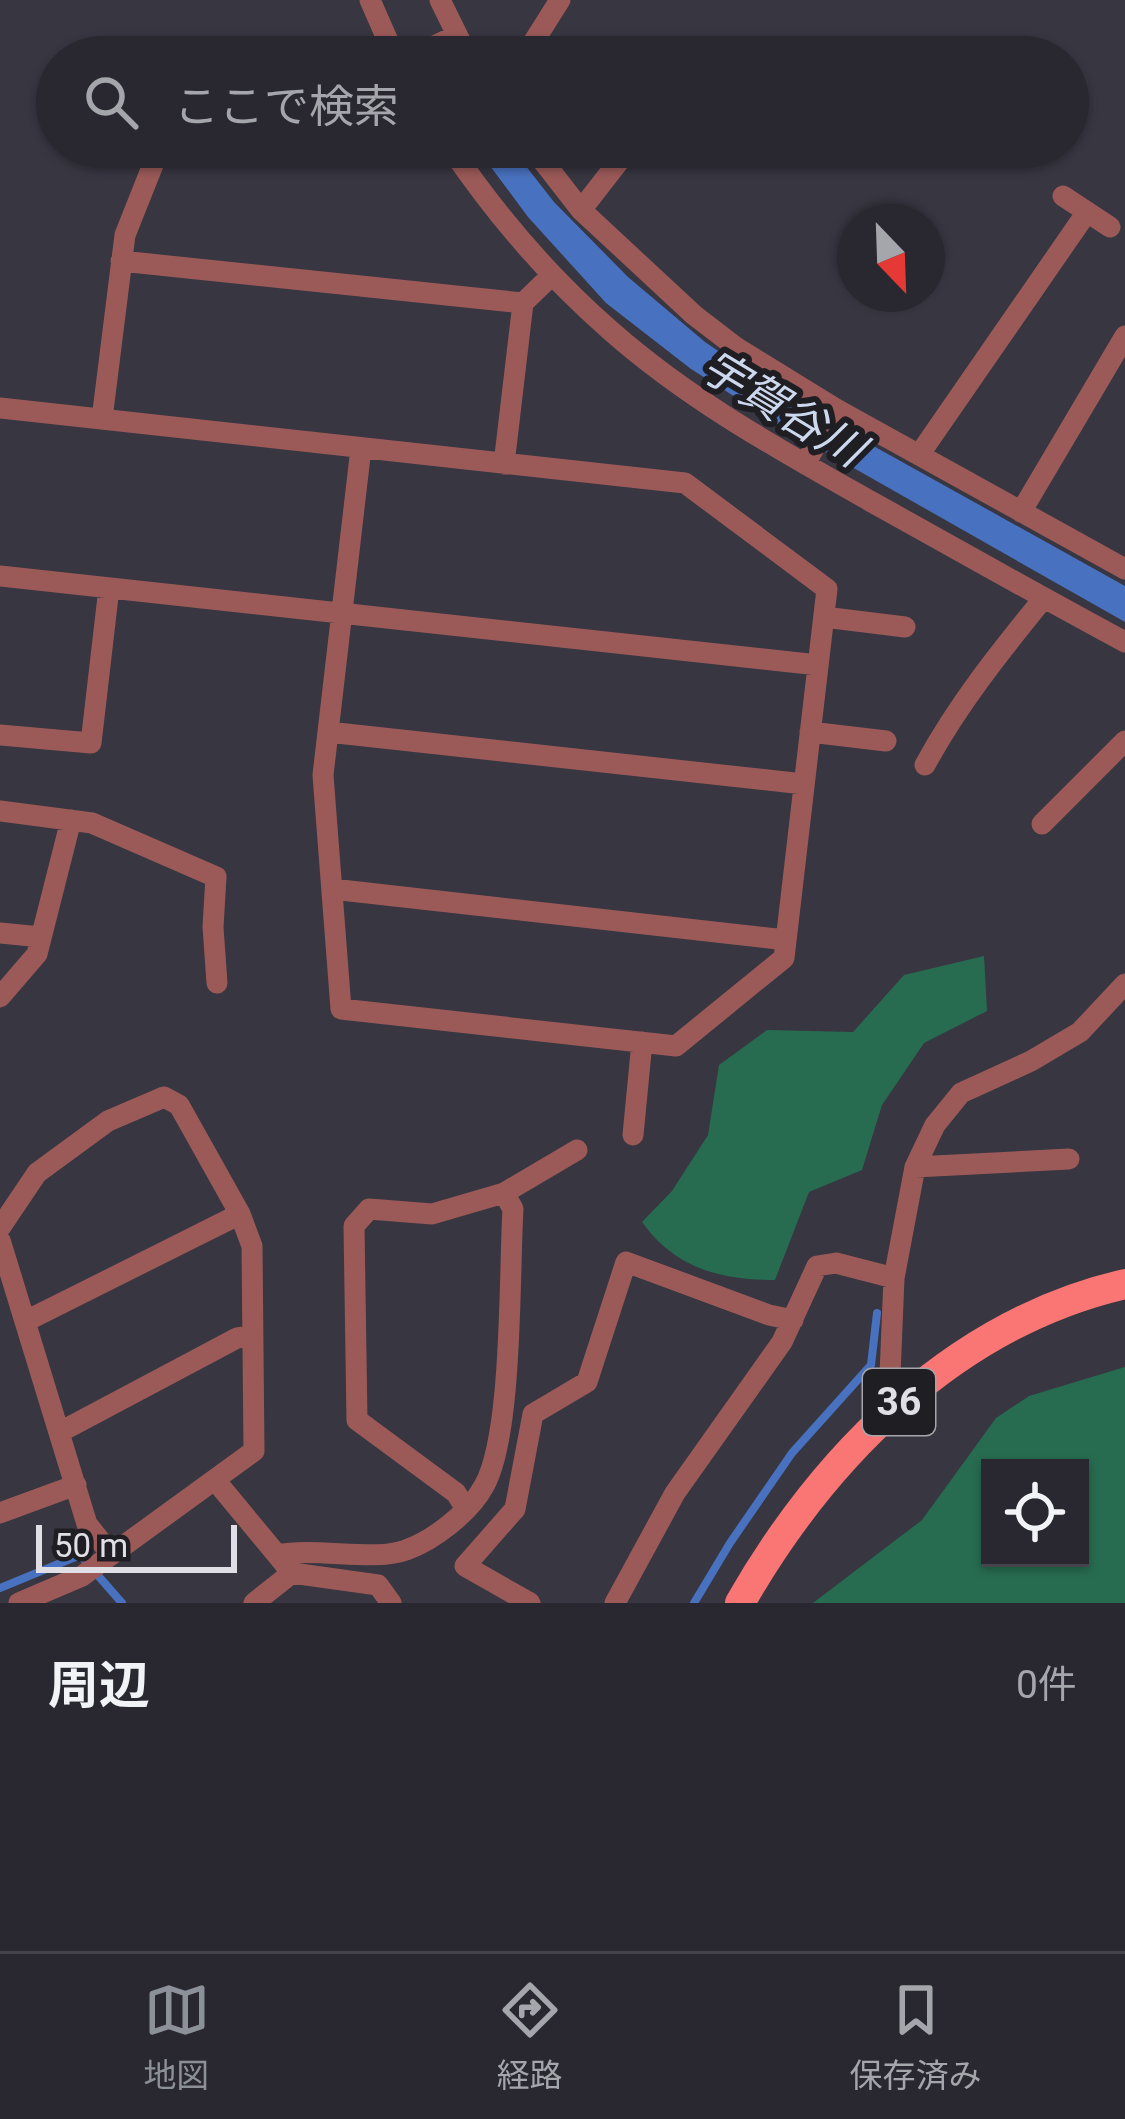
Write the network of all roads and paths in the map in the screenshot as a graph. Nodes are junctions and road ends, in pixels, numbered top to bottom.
1 (370, 0) edge
2 (440, 0) edge
3 (560, 0) edge
4 (386, 36) edge
5 (448, 36) edge
6 (537, 36) edge
7 (151, 168) edge
8 (464, 168) edge
9 (548, 168) edge
10 (614, 168) edge
11 (1063, 196) dead end
12 (581, 210) junction
13 (1087, 212) junction
14 (1110, 227) dead end
15 (122, 261) junction
16 (552, 275) junction
17 (523, 303) junction
18 (1125, 337) edge
19 (0, 408) edge
20 (833, 414) junction
21 (102, 419) junction
22 (361, 448) junction
23 (919, 455) junction
24 (807, 460) junction
25 (504, 464) junction
26 (1022, 512) junction
27 (1125, 568) edge
28 (0, 576) edge
29 (109, 588) junction
30 (1043, 598) junction
31 (341, 614) junction
32 (824, 617) junction
33 (905, 627) dead end
34 (1125, 642) edge
35 (818, 665) junction
36 (328, 732) junction
37 (810, 732) junction
38 (0, 735) edge
39 (886, 741) dead end
40 (1125, 741) edge
41 (926, 765) dead end
42 (804, 784) junction
43 (0, 811) edge
44 (71, 820) junction
45 (1042, 824) dead end
46 (332, 889) junction
47 (0, 933) edge
48 (41, 938) junction
49 (786, 940) junction
50 (217, 982) dead end
51 (1125, 984) edge
52 (0, 998) edge
53 (642, 1042) junction
54 (633, 1135) dead end
55 (577, 1150) dead end
56 (1069, 1159) dead end
57 (915, 1167) junction
58 (504, 1193) junction
59 (239, 1214) junction
60 (0, 1228) edge
61 (0, 1240) edge
62 (894, 1278) junction
63 (1125, 1284) edge
64 (793, 1320) junction
65 (26, 1321) junction
66 (250, 1336) junction
67 (900, 1401) junction
68 (60, 1432) junction
69 (215, 1480) junction
70 (76, 1485) junction
71 (466, 1509) junction
72 (0, 1513) edge
73 (110, 1553) junction
74 (285, 1564) junction
75 (28, 1602) edge
76 (254, 1603) edge
77 (391, 1603) edge
78 (530, 1603) edge
79 (615, 1603) edge
80 (740, 1603) edge

1 - 4 street
2 - 5 street
3 - 6 street
7 - 15 street
8 - 16 street
9 - 12 street
10 - 12 street
11 - 13 street
12 - 20 street
13 - 14 street
13 - 23 street
15 - 17 street
15 - 21 street
16 - 17 street
16 - 24 street
17 - 25 street
18 - 26 street
19 - 21 street
20 - 23 street
20 - 24 street
21 - 22 street
22 - 25 street
22 - 31 street
23 - 26 street
24 - 30 street
25 - 32 street
26 - 27 street
28 - 29 street
29 - 31 street
29 - 38 street
30 - 34 street
30 - 41 street
31 - 35 street
31 - 36 street
32 - 33 street
32 - 35 street
35 - 37 street
36 - 42 street
36 - 46 street
37 - 39 street
37 - 42 street
40 - 45 street
42 - 49 street
43 - 44 street
44 - 48 street
44 - 50 street
46 - 49 street
46 - 53 street
47 - 48 street
48 - 52 street
49 - 53 street
51 - 57 street
53 - 54 street
55 - 58 street
56 - 57 street
57 - 62 street
58 - 71 street
58 - 71 street
59 - 60 street
59 - 65 street
59 - 66 street
61 - 65 street
62 - 64 street
62 - 67 street
63 - 67 main road, 36
64 - 78 street
64 - 79 street
65 - 68 street
66 - 68 street
66 - 69 street
67 - 80 main road, 36
68 - 70 street
69 - 73 street
69 - 74 street
70 - 72 street
70 - 73 street
71 - 74 street
73 - 75 street
74 - 76 street
74 - 77 street

